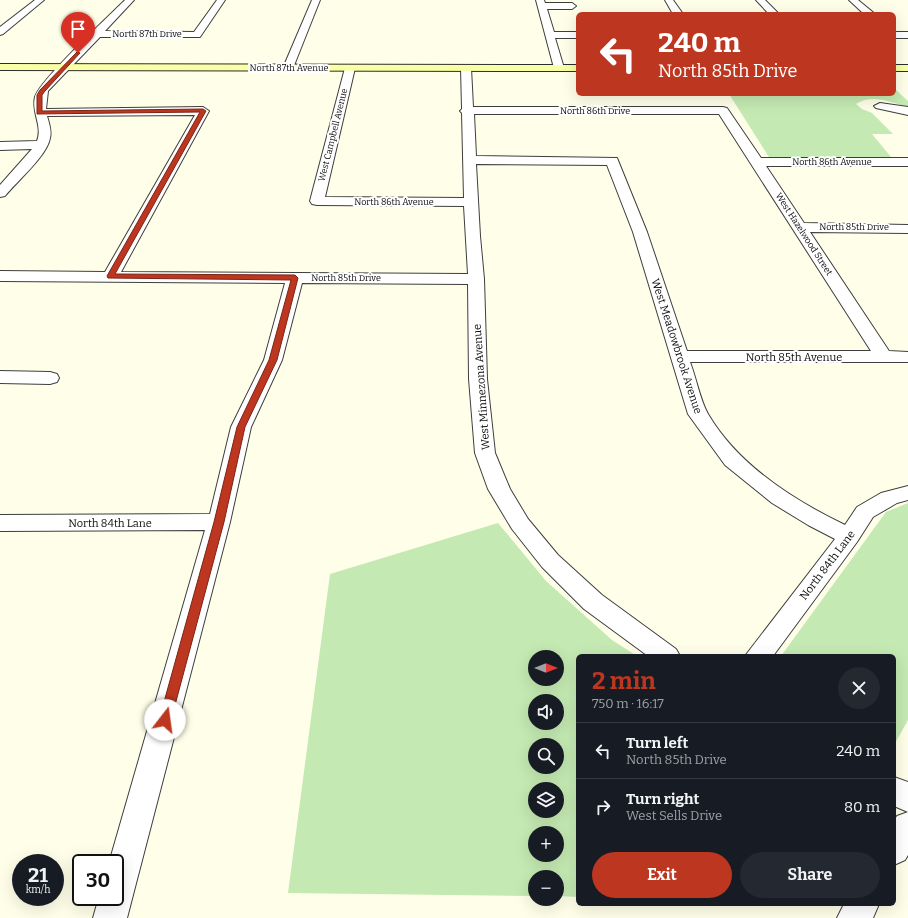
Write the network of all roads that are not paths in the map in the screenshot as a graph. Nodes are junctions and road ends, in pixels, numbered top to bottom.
1 (40, 0) edge
2 (130, 0) edge
3 (221, 0) edge
4 (316, 0) edge
5 (669, 0) edge
6 (760, 0) edge
7 (853, 0) edge
8 (541, 3) edge
9 (572, 6) dead end
10 (677, 12) edge
11 (772, 12) edge
12 (868, 12) edge
13 (0, 32) edge
14 (97, 34) junction
15 (896, 34) edge
16 (550, 35) junction
17 (576, 35) edge
18 (908, 35) edge
19 (64, 67) junction
20 (0, 68) edge
21 (288, 68) junction
22 (350, 68) junction
23 (466, 68) junction
24 (559, 68) junction
25 (576, 68) edge
26 (896, 68) edge
27 (908, 68) edge
28 (880, 106) dead end
29 (723, 110) joint
30 (466, 111) junction
31 (908, 111) edge
32 (39, 113) junction
33 (41, 145) junction
34 (0, 146) edge
35 (470, 160) junction
36 (757, 162) junction
37 (908, 162) edge
38 (0, 192) edge
39 (317, 201) joint
40 (471, 202) junction
41 (799, 227) junction
42 (908, 229) edge
43 (0, 276) edge
44 (111, 276) junction
45 (295, 278) junction
46 (476, 279) junction
47 (680, 356) junction
48 (884, 357) junction
49 (908, 357) edge
50 (0, 378) edge
51 (50, 378) dead end
52 (908, 493) edge
53 (219, 522) junction
54 (0, 523) edge
55 (849, 536) junction
56 (663, 654) edge
57 (760, 654) edge
58 (896, 791) edge
59 (908, 798) edge
60 (908, 826) edge
61 (896, 847) edge
62 (861, 906) edge
63 (110, 918) edge
64 (854, 918) edge

1 - 13 street
2 - 14 street
3 - 14 street, North 87th Drive
4 - 21 street
5 - 10 street
6 - 11 street
7 - 12 street
8 - 9 street
8 - 16 street
14 - 19 street
15 - 18 street
16 - 17 street
16 - 24 street
19 - 20 street, North 87th Avenue
19 - 21 street, North 87th Avenue
19 - 32 street
21 - 22 street, North 87th Avenue
22 - 23 street, North 87th Avenue
22 - 39 street, West Campbell Avenue
23 - 24 street, North 87th Avenue
23 - 30 street, West Minnezona Avenue
24 - 25 street, North 87th Avenue
26 - 27 street
28 - 31 street
29 - 30 street, North 86th Drive
29 - 36 street, West Hazelwood Street
30 - 35 street, West Minnezona Avenue
32 - 33 street
32 - 44 street
33 - 34 street
33 - 38 street
35 - 40 street, West Minnezona Avenue
35 - 47 street, West Meadowbrook Avenue
36 - 37 street, North 86th Avenue
36 - 41 street, West Hazelwood Street
39 - 40 street, North 86th Avenue
40 - 46 street, West Minnezona Avenue
41 - 42 street, North 85th Drive
41 - 48 street, West Hazelwood Street
43 - 44 street, North 85th Drive
44 - 45 street, North 85th Drive
45 - 46 street, North 85th Drive
45 - 53 street
46 - 56 street, West Minnezona Avenue
47 - 48 street, North 85th Avenue
47 - 55 street, West Meadowbrook Avenue
48 - 49 street, North 85th Avenue
50 - 51 street
52 - 55 street, North 84th Lane
53 - 54 street, North 84th Lane
53 - 63 street
55 - 57 street, North 84th Lane
58 - 59 street
60 - 61 street
62 - 64 street

